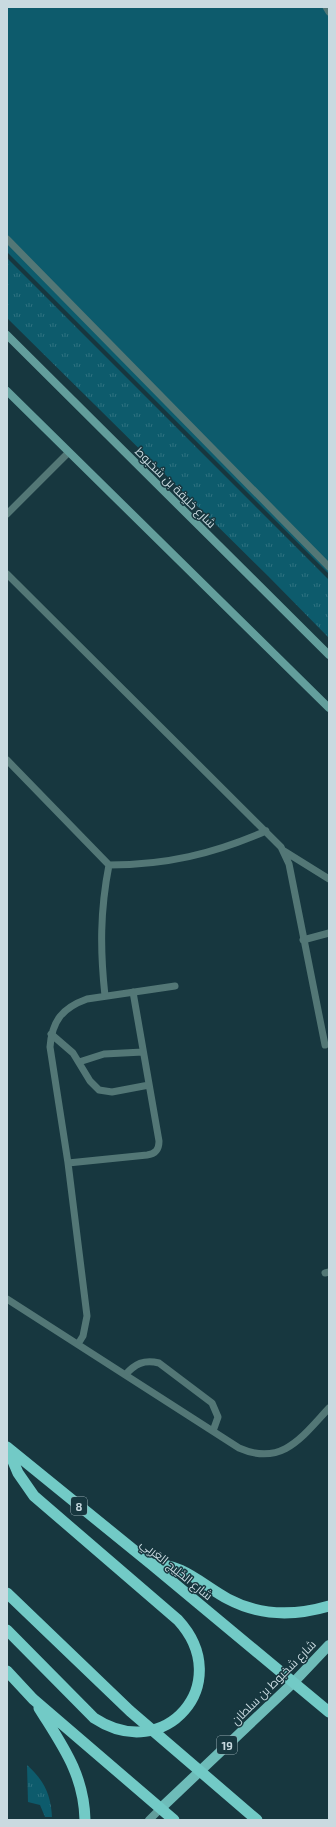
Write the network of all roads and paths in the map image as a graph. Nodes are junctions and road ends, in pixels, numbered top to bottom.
1 (326, 7) edge
2 (329, 12) edge
3 (7, 239) edge
4 (7, 335) edge
5 (7, 391) edge
6 (68, 453) junction
7 (7, 514) edge
8 (329, 567) edge
9 (7, 574) edge
10 (329, 655) edge
11 (329, 708) edge
12 (7, 760) edge
13 (266, 831) junction
14 (284, 851) junction
15 (109, 865) junction
16 (329, 878) edge
17 (329, 933) edge
18 (304, 940) junction
19 (175, 986) dead end
20 (133, 992) junction
21 (105, 996) junction
22 (329, 1024) edge
23 (320, 1025) junction
24 (51, 1034) junction
25 (324, 1045) dead end
26 (143, 1052) junction
27 (79, 1062) junction
28 (149, 1085) junction
29 (68, 1163) junction
30 (7, 1299) edge
31 (78, 1344) junction
32 (125, 1375) junction
33 (329, 1408) edge
34 (213, 1431) junction
35 (7, 1447) edge
36 (151, 1564) junction
37 (7, 1593) edge
38 (329, 1606) edge
39 (7, 1630) edge
40 (329, 1645) edge
41 (7, 1671) edge
42 (294, 1682) junction
43 (33, 1699) junction
44 (329, 1712) edge
45 (161, 1808) junction
46 (84, 1820) edge
47 (149, 1820) edge
48 (174, 1820) edge
49 (256, 1820) edge

1 - 2 lane
3 - 8 lane
4 - 10 main road, شارع خليفة بن شخبوط
5 - 6 main road
6 - 7 lane
6 - 11 main road
9 - 13 lane
12 - 15 lane
13 - 14 lane
13 - 15 lane
14 - 16 lane
14 - 18 lane
15 - 21 lane
17 - 18 lane
18 - 23 lane
19 - 20 lane
20 - 21 lane
20 - 26 lane
21 - 24 lane
22 - 23 lane
23 - 25 lane
24 - 27 lane
24 - 29 lane
26 - 27 lane
26 - 28 lane
27 - 28 lane
28 - 29 lane
29 - 31 lane
30 - 31 lane
31 - 32 lane
32 - 34 lane
32 - 34 lane
33 - 34 lane
35 - 36 highway, شارع الخَلِيج العَربِي / 8
35 - 39 highway
36 - 38 highway
36 - 42 highway, شارع الخَلِيج العَربِي / 8
37 - 49 highway, bridge
40 - 42 main road, شارع شخبوط بن سلطان / 19
41 - 43 highway
42 - 44 highway, شارع الخَلِيج العَربِي / 8
42 - 45 main road, شارع شخبوط بن سلطان / 19
43 - 45 highway
43 - 46 highway
45 - 47 main road, شارع شخبوط بن سلطان / 19
45 - 48 highway

